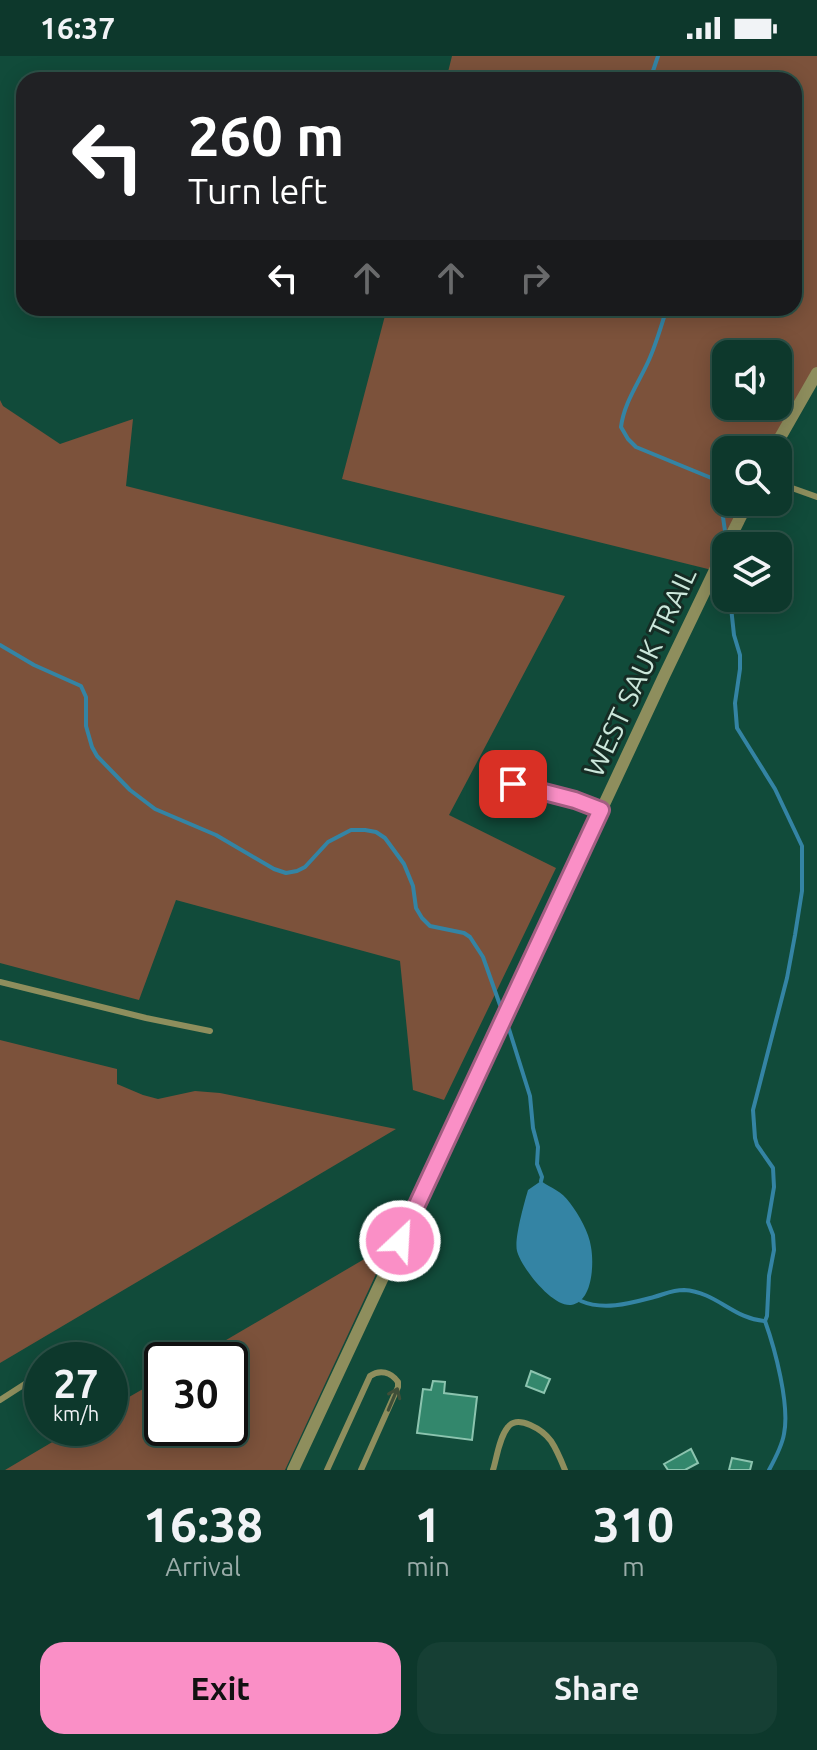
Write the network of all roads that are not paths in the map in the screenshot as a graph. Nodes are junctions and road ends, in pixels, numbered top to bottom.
1 (817, 373) edge
2 (781, 436) edge
3 (792, 488) edge
4 (817, 497) edge
5 (712, 576) edge
6 (513, 784) dead end
7 (601, 810) junction
8 (0, 982) edge
9 (210, 1031) dead end
10 (24, 1385) edge
11 (0, 1400) edge
12 (293, 1470) edge
13 (327, 1470) edge
14 (361, 1470) edge
15 (493, 1470) edge
16 (565, 1470) edge

1 - 2 street
3 - 4 lane
5 - 7 street, WEST SAUK TRAIL
6 - 7 lane
7 - 12 street, WEST SAUK TRAIL
8 - 9 lane
10 - 11 lane
14 -> 13 lane
15 - 16 lane

